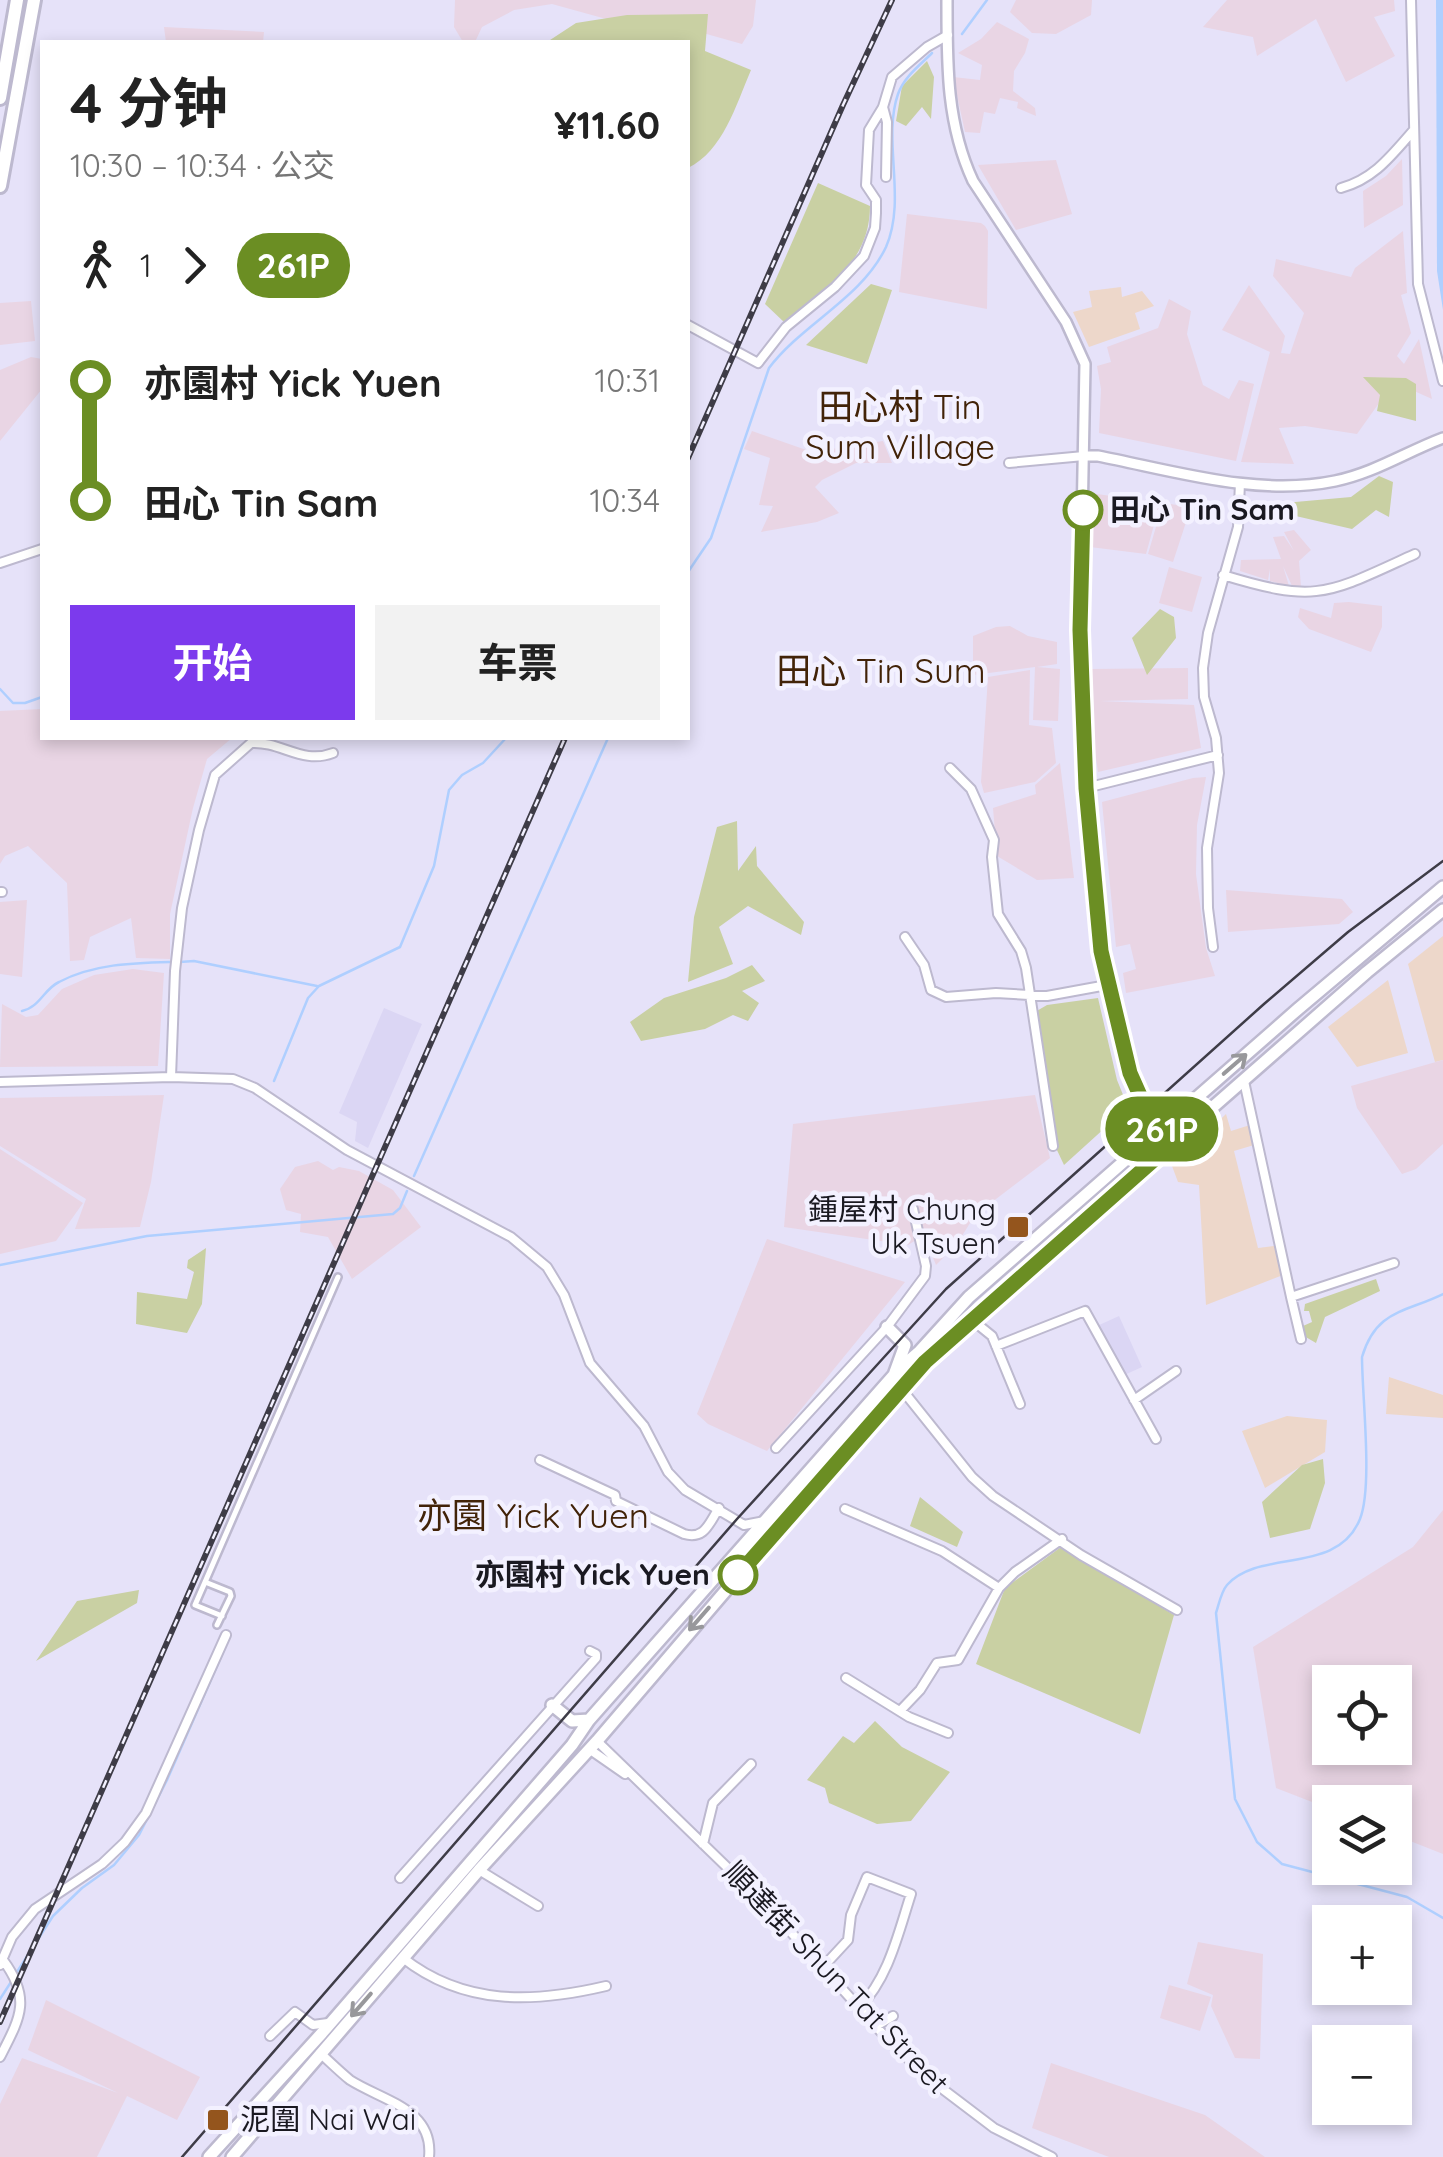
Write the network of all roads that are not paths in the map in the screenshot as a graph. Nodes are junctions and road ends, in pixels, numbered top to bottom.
1 (17, 0) edge
2 (34, 0) edge
3 (948, 0) edge
4 (1411, 0) edge
5 (948, 39) junction
6 (0, 98) edge
7 (882, 106) junction
8 (1413, 132) junction
9 (886, 177) dead end
10 (0, 186) edge
11 (1341, 188) dead end
12 (690, 327) edge
13 (1443, 381) edge
14 (1443, 438) edge
15 (1084, 456) junction
16 (1009, 464) dead end
17 (1240, 483) junction
18 (40, 550) edge
19 (1415, 554) dead end
20 (0, 563) edge
21 (1222, 576) junction
22 (332, 753) dead end
23 (1218, 756) junction
24 (950, 768) dead end
25 (1086, 788) junction
26 (1443, 887) edge
27 (1443, 910) edge
28 (904, 938) dead end
29 (1213, 946) dead end
30 (1107, 986) junction
31 (1030, 994) junction
32 (171, 1077) junction
33 (1244, 1081) junction
34 (0, 1082) edge
35 (1162, 1128) junction
36 (1173, 1143) junction
37 (1052, 1146) dead end
38 (912, 1209) dead end
39 (1394, 1263) dead end
40 (338, 1278) dead end
41 (1291, 1297) junction
42 (957, 1309) junction
43 (971, 1319) junction
44 (888, 1327) junction
45 (1300, 1339) dead end
46 (924, 1343) junction
47 (905, 1345) junction
48 (996, 1346) junction
49 (897, 1371) junction
50 (1176, 1371) dead end
51 (900, 1387) junction
52 (1134, 1400) junction
53 (1020, 1404) dead end
54 (1156, 1438) dead end
55 (776, 1448) dead end
56 (540, 1460) dead end
57 (718, 1508) junction
58 (845, 1509) dead end
59 (766, 1521) junction
60 (744, 1525) junction
61 (1062, 1540) junction
62 (735, 1554) junction
63 (206, 1582) junction
64 (999, 1588) junction
65 (1177, 1610) dead end
66 (222, 1616) junction
67 (218, 1625) dead end
68 (226, 1634) dead end
69 (590, 1650) dead end
70 (846, 1678) dead end
71 (552, 1705) junction
72 (900, 1712) junction
73 (590, 1720) junction
74 (572, 1721) junction
75 (948, 1733) dead end
76 (576, 1739) junction
77 (593, 1745) junction
78 (751, 1764) dead end
79 (703, 1844) junction
80 (479, 1870) junction
81 (400, 1878) dead end
82 (538, 1906) dead end
83 (396, 1956) junction
84 (1, 1963) edge
85 (823, 1967) junction
86 (606, 1986) dead end
87 (860, 2008) junction
88 (893, 2016) dead end
89 (328, 2022) junction
90 (313, 2025) junction
91 (876, 2026) junction
92 (270, 2036) dead end
93 (314, 2039) junction
94 (320, 2053) junction
95 (0, 2058) edge
96 (209, 2157) edge
97 (232, 2157) edge
98 (429, 2157) edge
99 (1052, 2157) edge

1 - 6 highway
2 - 10 highway
3 - 5 street
4 - 8 street
5 - 7 street
5 - 15 street
7 - 9 street
7 - 12 street
8 - 11 street
8 - 13 street
14 - 17 street
15 - 16 street
15 - 17 street
15 - 25 street
17 - 21 street
18 - 20 street
19 - 21 street
21 - 23 street
22 - 32 street
23 - 25 street
23 - 29 street
24 - 31 street
25 - 30 street
35 -> 26 main road
27 - 33 main road
28 - 31 street
30 - 31 street
30 - 35 street
31 - 37 street
32 - 34 street
32 - 57 street
33 - 36 main road
33 - 41 street
35 - 36 street
35 - 42 main road
36 - 43 main road
38 - 44 street
39 - 41 street
40 - 63 street
41 - 45 street
42 - 43 main road
42 - 46 main road
43 - 48 street
43 - 51 main road
44 - 47 main road
44 - 55 street
46 - 47 main road
46 - 49 main road
47 - 49 main road
48 - 52 street
48 - 53 street
49 - 59 main road
50 - 52 street
51 - 61 street
51 -> 77 main road
52 - 54 street
56 - 57 street
57 - 60 street
58 - 64 street
59 - 60 street
59 - 62 main road
60 - 62 street
61 - 64 street
61 - 65 street
62 - 73 main road
63 - 66 street
63 - 66 street
64 - 72 street
66 - 67 street
68 - 84 street
69 - 71 street
70 - 72 street
71 - 74 main road
71 - 81 street
72 - 75 street
73 - 74 main road
73 - 76 main road
74 - 76 main road
76 - 77 main road
76 - 83 main road
77 - 79 street, 順達街 Shun Tat Street
77 - 80 main road
78 - 79 street
79 - 85 street, 順達街 Shun Tat Street
80 - 82 street
80 - 83 main road
83 - 86 street
83 - 89 main road
83 -> 94 main road
84 - 95 street
85 - 87 street, 順達街 Shun Tat Street
85 - 87 street
87 - 91 street, 順達街 Shun Tat Street
88 - 91 street
89 - 90 street
89 - 93 main road
90 - 92 street
90 - 93 street
91 - 99 street, 順達街 Shun Tat Street
93 - 96 main road
94 - 97 main road
94 - 98 street

